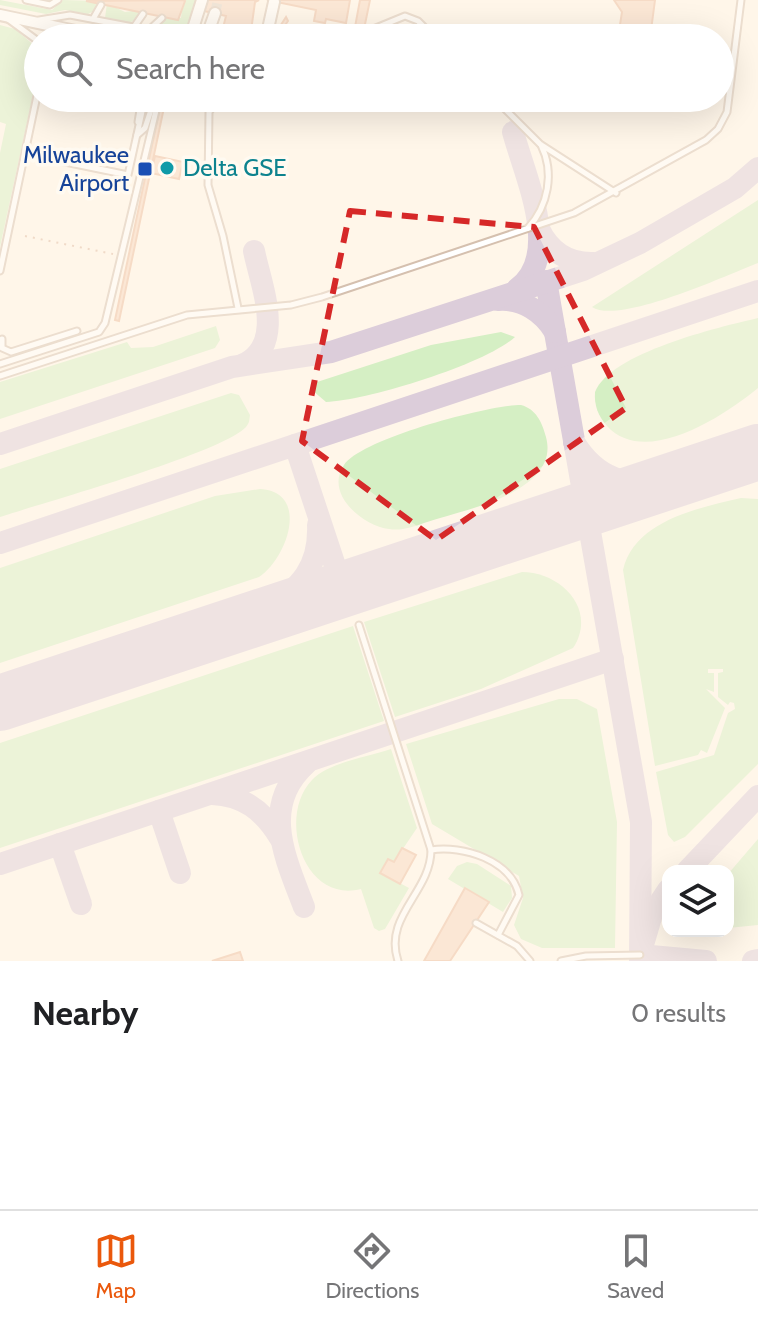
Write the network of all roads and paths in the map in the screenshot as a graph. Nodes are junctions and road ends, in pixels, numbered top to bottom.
1 (26, 0) edge
2 (58, 0) edge
3 (202, 0) edge
4 (741, 0) edge
5 (274, 2) edge
6 (101, 5) dead end
7 (215, 13) tunnel mouth
8 (143, 14) dead end
9 (2, 16) edge
10 (162, 18) dead end
11 (92, 19) junction
12 (32, 22) junction
13 (40, 24) edge
14 (118, 24) edge
15 (135, 24) edge
16 (157, 24) edge
17 (194, 24) edge
18 (211, 24) edge
19 (269, 24) edge
20 (386, 24) edge
21 (421, 24) edge
22 (24, 31) edge
23 (734, 47) edge
24 (34, 112) edge
25 (141, 112) edge
26 (151, 112) edge
27 (154, 112) edge
28 (209, 112) edge
29 (508, 112) edge
30 (724, 112) edge
31 (137, 135) junction
32 (540, 144) junction
33 (41, 157) dead end
34 (616, 193) junction
35 (526, 230) junction
36 (25, 236) dead end
37 (121, 256) junction
38 (0, 271) edge
39 (238, 308) junction
40 (77, 331) dead end
41 (2, 339) dead end
42 (0, 364) edge
43 (0, 376) edge
44 (359, 625) dead end
45 (431, 850) junction
46 (476, 923) dead end
47 (498, 935) junction
48 (640, 955) dead end
49 (398, 961) edge
50 (530, 961) edge
51 (561, 961) edge

1 - 2 lane
3 - 17 street
4 - 23 lane
5 - 19 street
6 - 11 lane
7 - 18 street
8 - 15 lane
9 - 12 street
9 - 22 lane
10 - 16 lane
11 - 12 lane
11 - 14 lane
12 - 13 street
20 - 21 lane
24 - 38 lane
25 - 31 lane
26 - 31 lane
27 - 37 lane
28 - 39 lane
29 - 32 lane
30 - 34 lane
31 - 33 lane
32 - 34 lane
32 - 35 lane
34 - 35 lane
35 - 39 lane
36 - 37 path
37 - 42 lane
39 - 43 lane
40 - 41 lane
44 - 45 lane
45 - 47 lane
45 - 49 lane
46 - 47 lane
47 - 50 lane
48 - 51 lane

